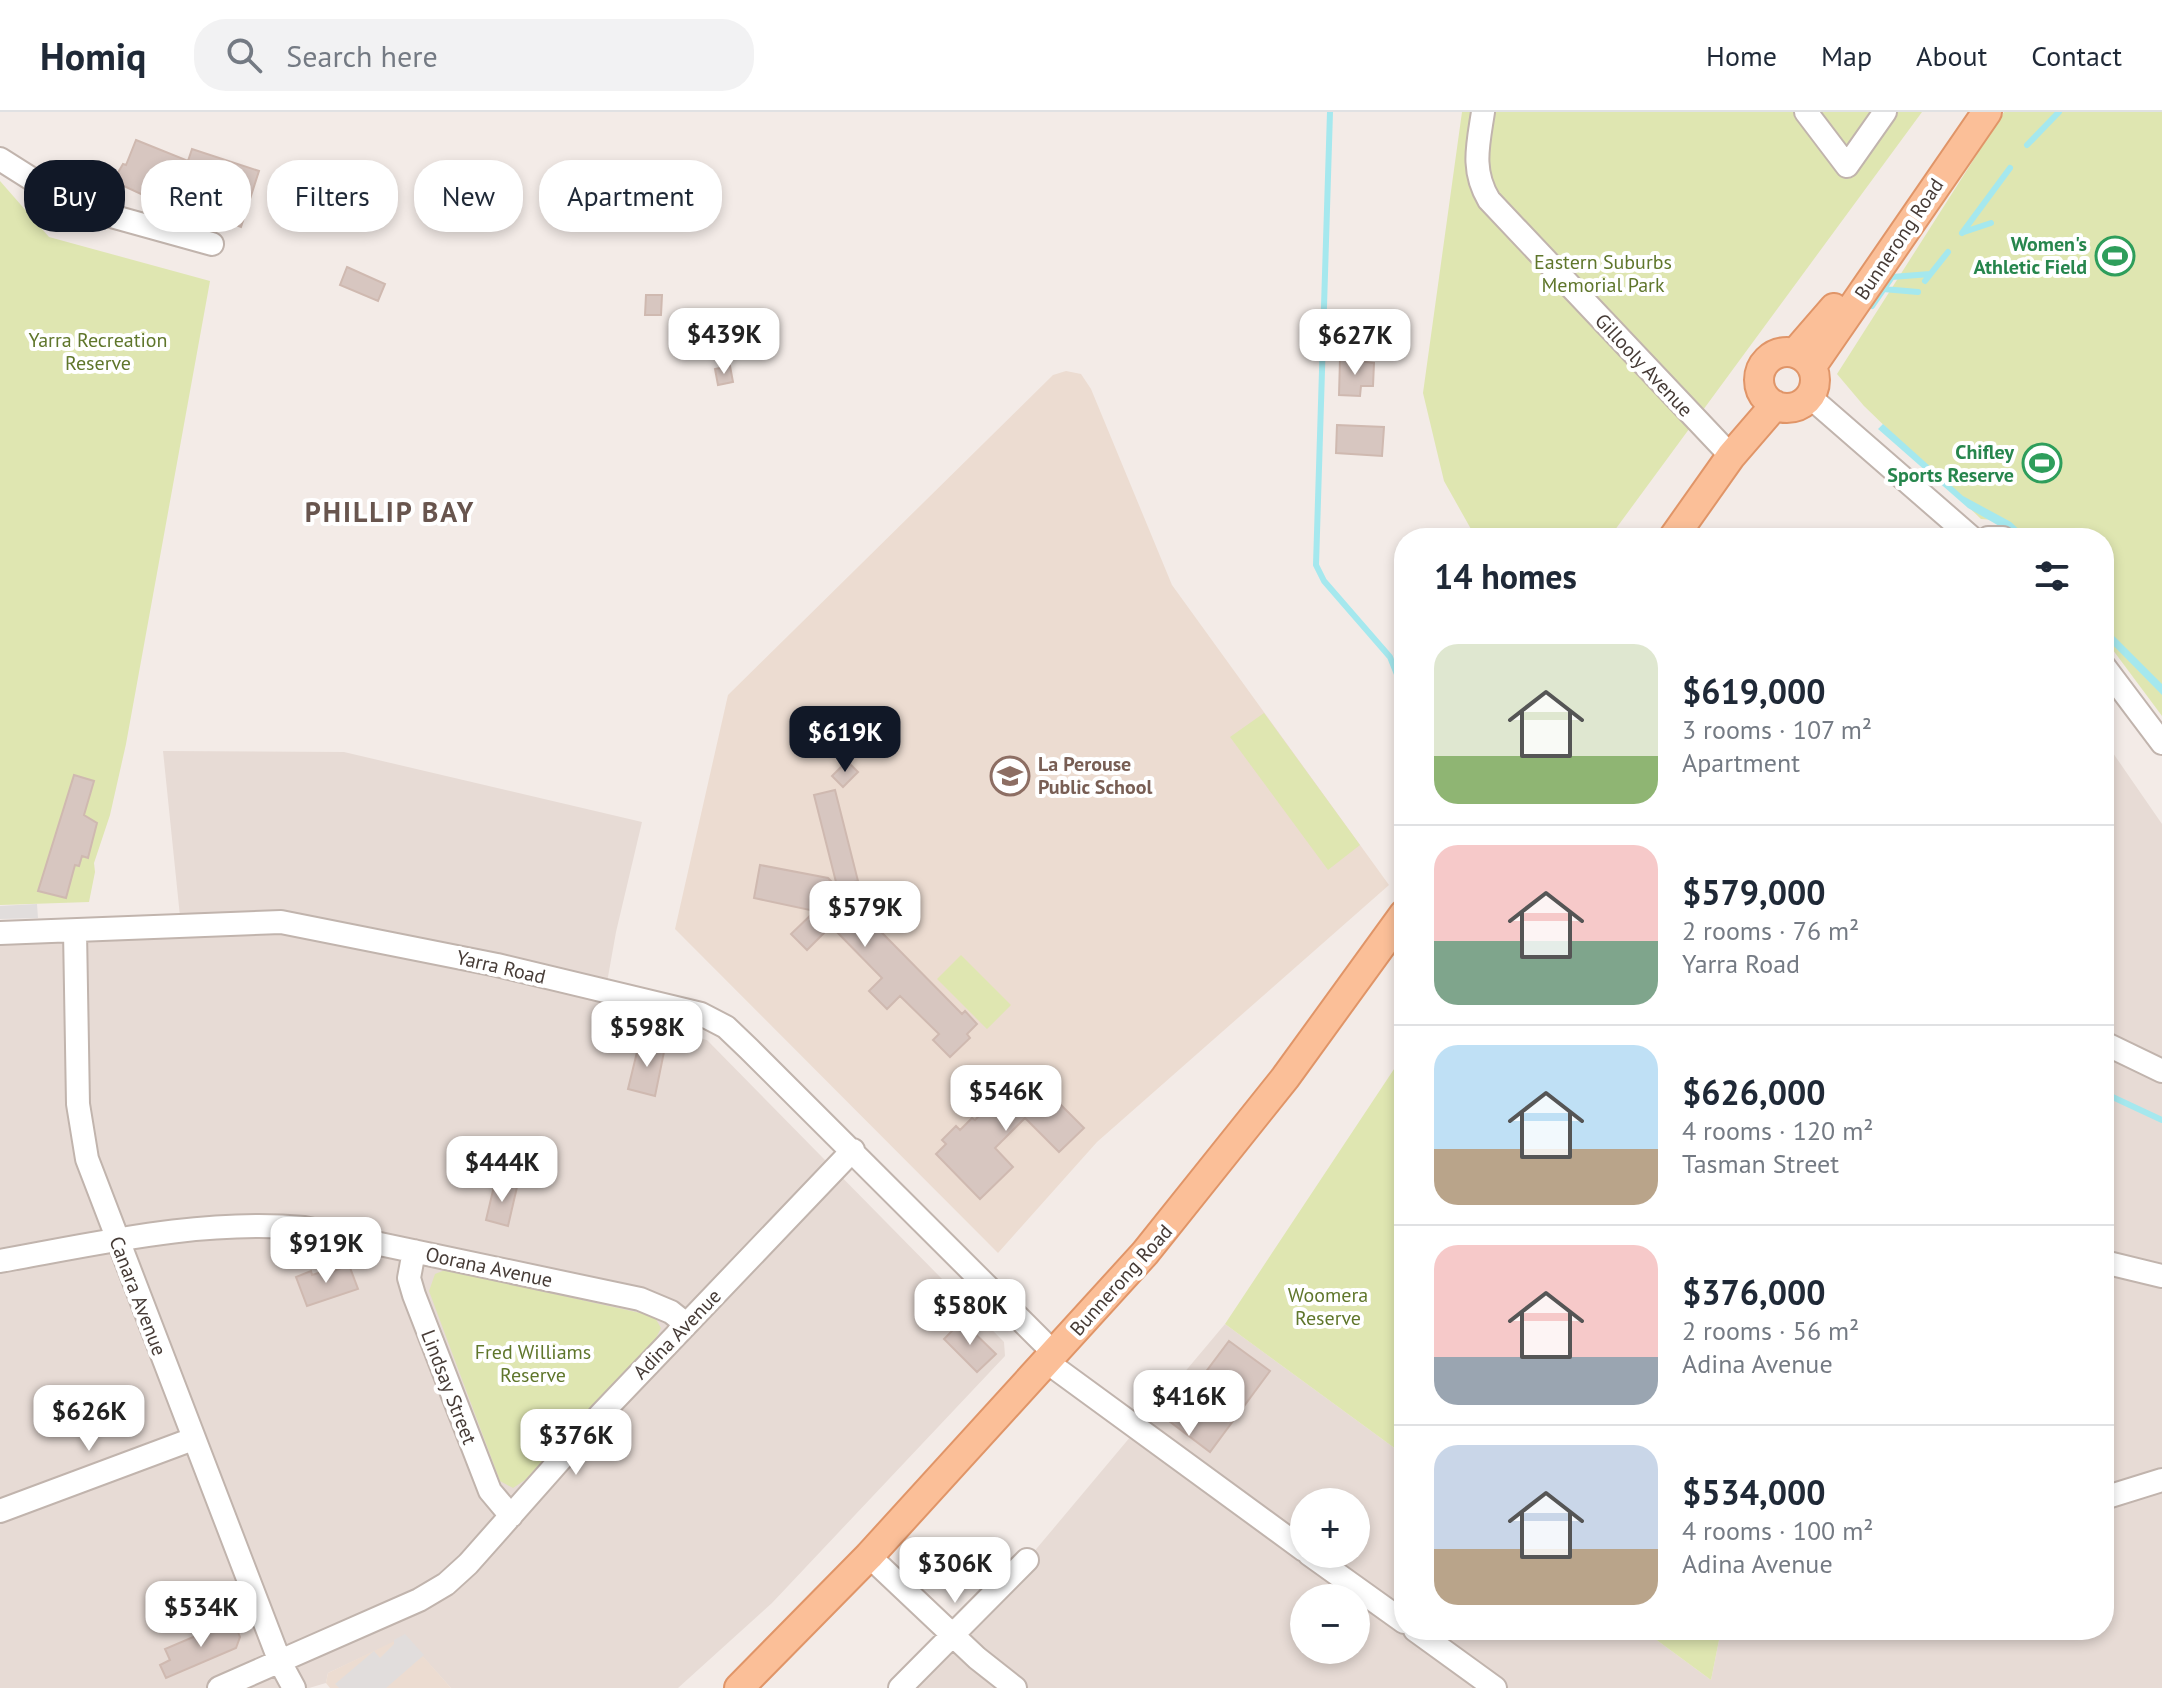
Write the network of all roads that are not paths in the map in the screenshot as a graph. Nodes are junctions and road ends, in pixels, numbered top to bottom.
1 (1483, 112) edge
2 (1806, 112) edge
3 (1885, 112) edge
4 (1967, 112) edge
5 (1987, 112) edge
6 (0, 159) edge
7 (212, 244) dead end
8 (1804, 359) junction
9 (1810, 397) junction
10 (1775, 405) junction
11 (1731, 456) junction
12 (1680, 528) edge
13 (1961, 528) edge
14 (2114, 679) edge
15 (2162, 743) edge
16 (1394, 927) edge
17 (75, 931) junction
18 (0, 933) edge
19 (2114, 1048) edge
20 (2162, 1071) edge
21 (853, 1150) junction
22 (116, 1240) junction
23 (414, 1251) junction
24 (0, 1261) edge
25 (2114, 1264) edge
26 (2162, 1276) edge
27 (686, 1324) junction
28 (1051, 1358) junction
29 (193, 1439) junction
30 (2162, 1480) edge
31 (2114, 1495) edge
32 (0, 1511) edge
33 (511, 1516) junction
34 (1290, 1539) edge
35 (869, 1556) junction
36 (1027, 1560) dead end
37 (1329, 1568) edge
38 (1394, 1615) edge
39 (952, 1634) junction
40 (1433, 1640) edge
41 (280, 1662) junction
42 (219, 1688) edge
43 (294, 1688) edge
44 (739, 1688) edge
45 (900, 1688) edge
46 (1015, 1688) edge
47 (1495, 1688) edge

1 - 11 street, Gillooly Avenue
2 - 3 street
4 - 8 main road, Bunnerong Road
5 - 8 main road, Bunnerong Road
6 - 7 street
8 - 9 main road
8 - 10 main road
9 - 10 main road
9 - 13 street
10 - 11 main road
11 - 12 main road
14 - 15 street
16 - 28 main road, Bunnerong Road
17 - 18 street, Yarra Road
17 - 21 street, Yarra Road
17 - 22 street, Canara Avenue
19 - 20 street
21 - 27 street, Adina Avenue
21 - 28 street, Yarra Road
22 - 23 street, Oorana Avenue
22 - 24 street, Oorana Avenue
22 - 29 street, Canara Avenue
23 - 27 street, Oorana Avenue
23 - 33 street, Lindsay Street
25 - 26 street
27 - 33 street, Adina Avenue
28 - 34 street, Yarra Road
28 - 35 main road, Bunnerong Road
29 - 32 street
29 - 41 street, Canara Avenue
30 - 31 street
33 - 41 street, Adina Avenue
35 - 39 street
35 - 44 main road, Bunnerong Road
36 - 39 street
37 - 38 street
39 - 45 street
39 - 46 street
40 - 47 street
41 - 42 street, Adina Avenue
41 - 43 street, Canara Avenue

